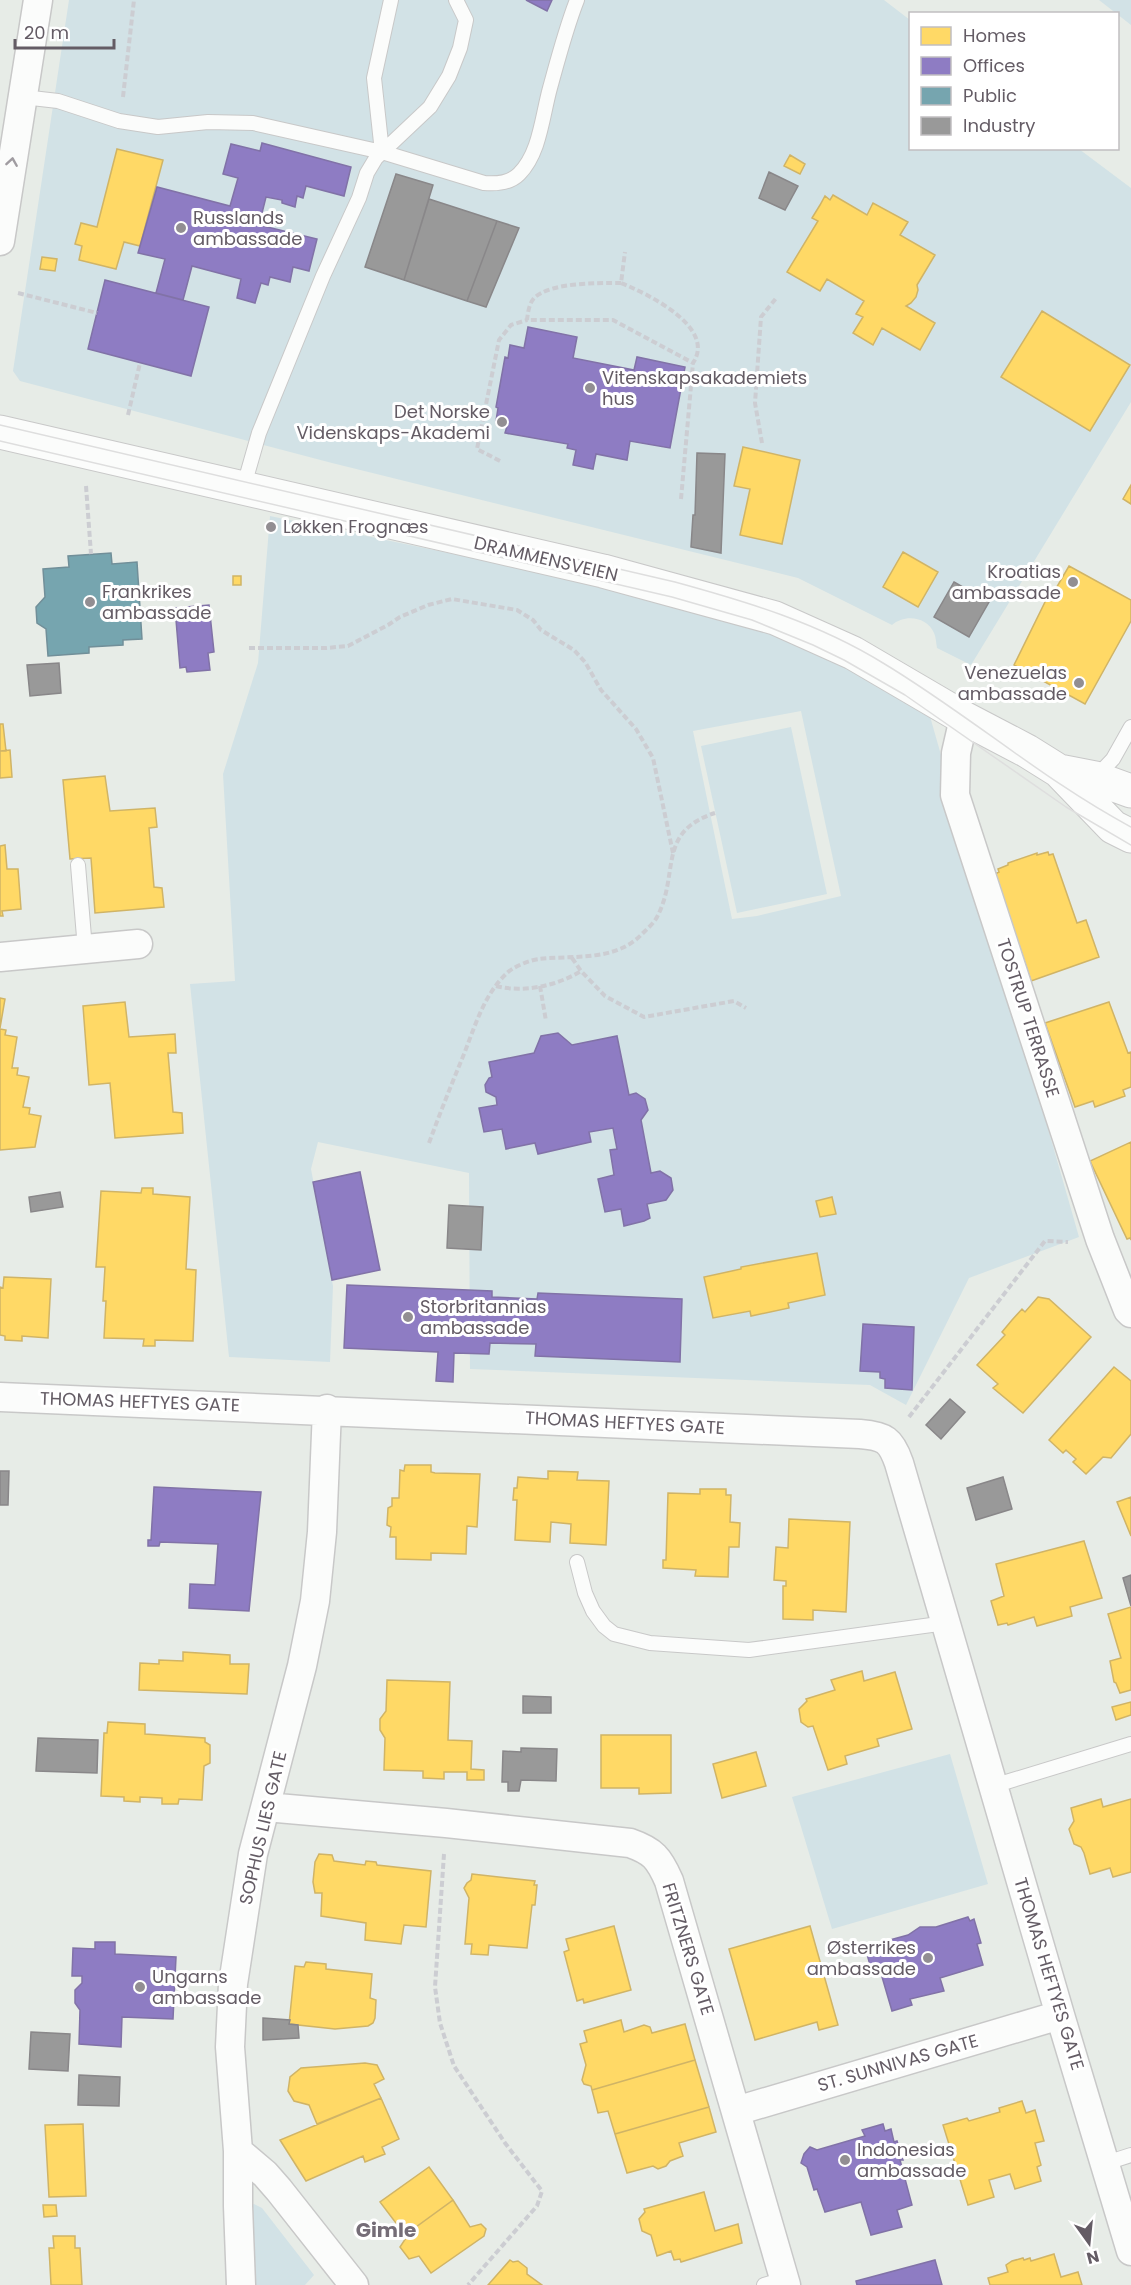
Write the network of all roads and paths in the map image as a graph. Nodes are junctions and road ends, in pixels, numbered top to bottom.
1 (38, 0) edge
2 (134, 0) edge
3 (391, 0) edge
4 (456, 0) edge
5 (577, 0) edge
6 (126, 83) dead end
7 (23, 97) junction
8 (382, 152) junction
9 (0, 241) edge
10 (625, 252) dead end
11 (621, 283) junction
12 (18, 293) dead end
13 (777, 297) dead end
14 (97, 313) dead end
15 (527, 320) junction
16 (140, 363) dead end
17 (693, 363) junction
18 (128, 415) dead end
19 (0, 432) edge
20 (762, 443) dead end
21 (500, 461) dead end
22 (86, 484) dead end
23 (243, 489) junction
24 (681, 499) dead end
25 (91, 554) dead end
26 (249, 648) dead end
27 (964, 718) junction
28 (1131, 727) edge
29 (1090, 790) junction
30 (1131, 791) edge
31 (715, 813) dead end
32 (1131, 836) edge
33 (673, 853) junction
34 (78, 865) dead end
35 (138, 944) dead end
36 (85, 949) junction
37 (0, 957) edge
38 (571, 958) junction
39 (581, 971) junction
40 (496, 986) junction
41 (540, 986) junction
42 (746, 1008) dead end
43 (546, 1021) dead end
44 (429, 1143) dead end
45 (1078, 1242) dead end
46 (1131, 1313) edge
47 (0, 1397) edge
48 (327, 1410) junction
49 (909, 1417) dead end
50 (577, 1562) dead end
51 (946, 1623) junction
52 (1131, 1744) edge
53 (993, 1786) junction
54 (266, 1807) junction
55 (445, 1844) dead end
56 (1060, 2015) junction
57 (736, 2111) junction
58 (238, 2151) junction
59 (1118, 2159) edge
60 (1131, 2251) edge
61 (778, 2283) edge
62 (241, 2285) edge
63 (354, 2285) edge
64 (468, 2285) edge

1 - 7 street
2 - 6 path
3 - 8 lane
4 - 8 lane
5 - 8 lane
7 - 8 lane
9 -> 7 street
8 - 23 lane
10 - 11 path
11 - 15 path
11 - 17 path
12 - 14 path
13 - 20 path
15 - 17 path
15 - 21 path
16 - 18 path
17 - 24 path
19 - 23 street, DRAMMENSVEIEN
22 - 25 path
23 - 27 street, DRAMMENSVEIEN
26 - 33 path
27 - 29 street, DRAMMENSVEIEN
27 - 46 street, TOSTRUP TERRASSE
28 - 29 lane
29 - 30 street, DRAMMENSVEIEN
29 - 32 street
31 - 33 path
33 - 38 path
34 - 36 lane
35 - 36 street
36 - 37 street
38 - 39 path
38 - 40 path
39 - 41 path
39 - 42 path
40 - 41 path
40 - 44 path
41 - 43 path
45 - 49 path
47 - 48 street, THOMAS HEFTYES GATE
48 - 51 street, THOMAS HEFTYES GATE
48 - 54 street, SOPHUS LIES GATE
50 - 51 lane
51 - 53 street, THOMAS HEFTYES GATE
52 - 53 lane
53 - 56 street, THOMAS HEFTYES GATE
54 - 57 street, FRITZNERS GATE
54 - 58 street, SOPHUS LIES GATE
55 - 64 path
56 - 57 street, ST. SUNNIVAS GATE
56 - 59 street, THOMAS HEFTYES GATE
57 - 61 street, FRITZNERS GATE
58 - 62 street, SOPHUS LIES GATE
58 - 63 street
59 - 60 street, THOMAS HEFTYES GATE

